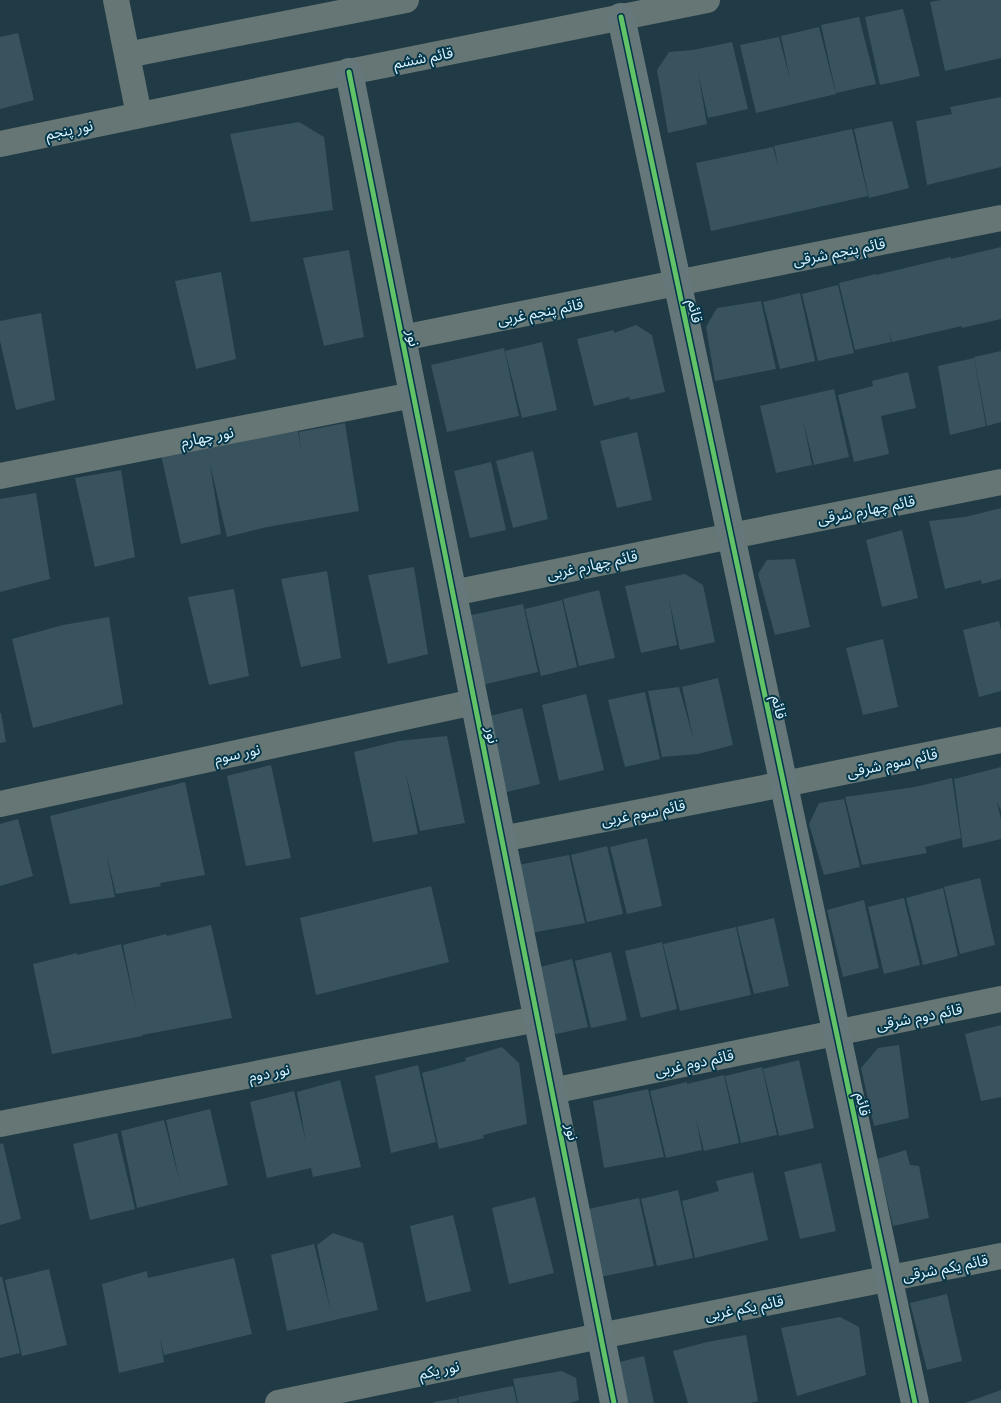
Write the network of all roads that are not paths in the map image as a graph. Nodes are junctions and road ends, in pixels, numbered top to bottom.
1 (116, 0) edge
2 (406, 0) edge
3 (707, 0) edge
4 (621, 17) junction
5 (127, 55) junction
6 (349, 72) junction
7 (139, 115) junction
8 (0, 144) edge
9 (1001, 218) edge
10 (677, 284) junction
11 (402, 338) junction
12 (413, 395) junction
13 (0, 476) edge
14 (1001, 482) edge
15 (731, 536) junction
16 (452, 593) junction
17 (474, 702) junction
18 (1001, 740) edge
19 (784, 784) junction
20 (0, 804) edge
21 (502, 839) junction
22 (1001, 999) edge
23 (537, 1019) junction
24 (836, 1032) junction
25 (552, 1091) junction
26 (0, 1124) edge
27 (1001, 1256) edge
28 (889, 1278) junction
29 (600, 1336) junction
30 (278, 1403) edge
31 (614, 1403) edge
32 (915, 1403) edge

1 - 5 street
2 - 5 street
3 - 4 street, قائم ششم
4 - 6 street, قائم ششم
4 - 10 street, قائم
5 - 7 street
6 - 7 street, قائم ششم
6 - 11 street, نور
7 - 8 street, نور پنجم
9 - 10 street, قائم پنجم شرقی
10 - 11 street, قائم پنجم غربی
10 - 15 street, قائم
11 - 12 street, نور
12 - 13 street, نور چهارم
12 - 16 street, نور
14 - 15 street, قائم چهارم شرقی
15 - 16 street, قائم چهارم غربی
15 - 19 street, قائم
16 - 17 street, نور
17 - 20 street, نور سوم
17 - 21 street, نور
18 - 19 street, قائم سوم شرقی
19 - 21 street, قائم سوم غربی
19 - 24 street, قائم
21 - 23 street, نور
22 - 24 street, قائم دوم شرقی
23 - 25 street, نور
23 - 26 street, نور دوم
24 - 25 street, قائم دوم غربی
24 - 28 street, قائم
25 - 29 street, نور
27 - 28 street, قائم یکم شرقی
28 - 29 street, قائم یکم غربی
28 - 32 street, قائم
29 - 30 street, نور یکم
29 - 31 street, نور

